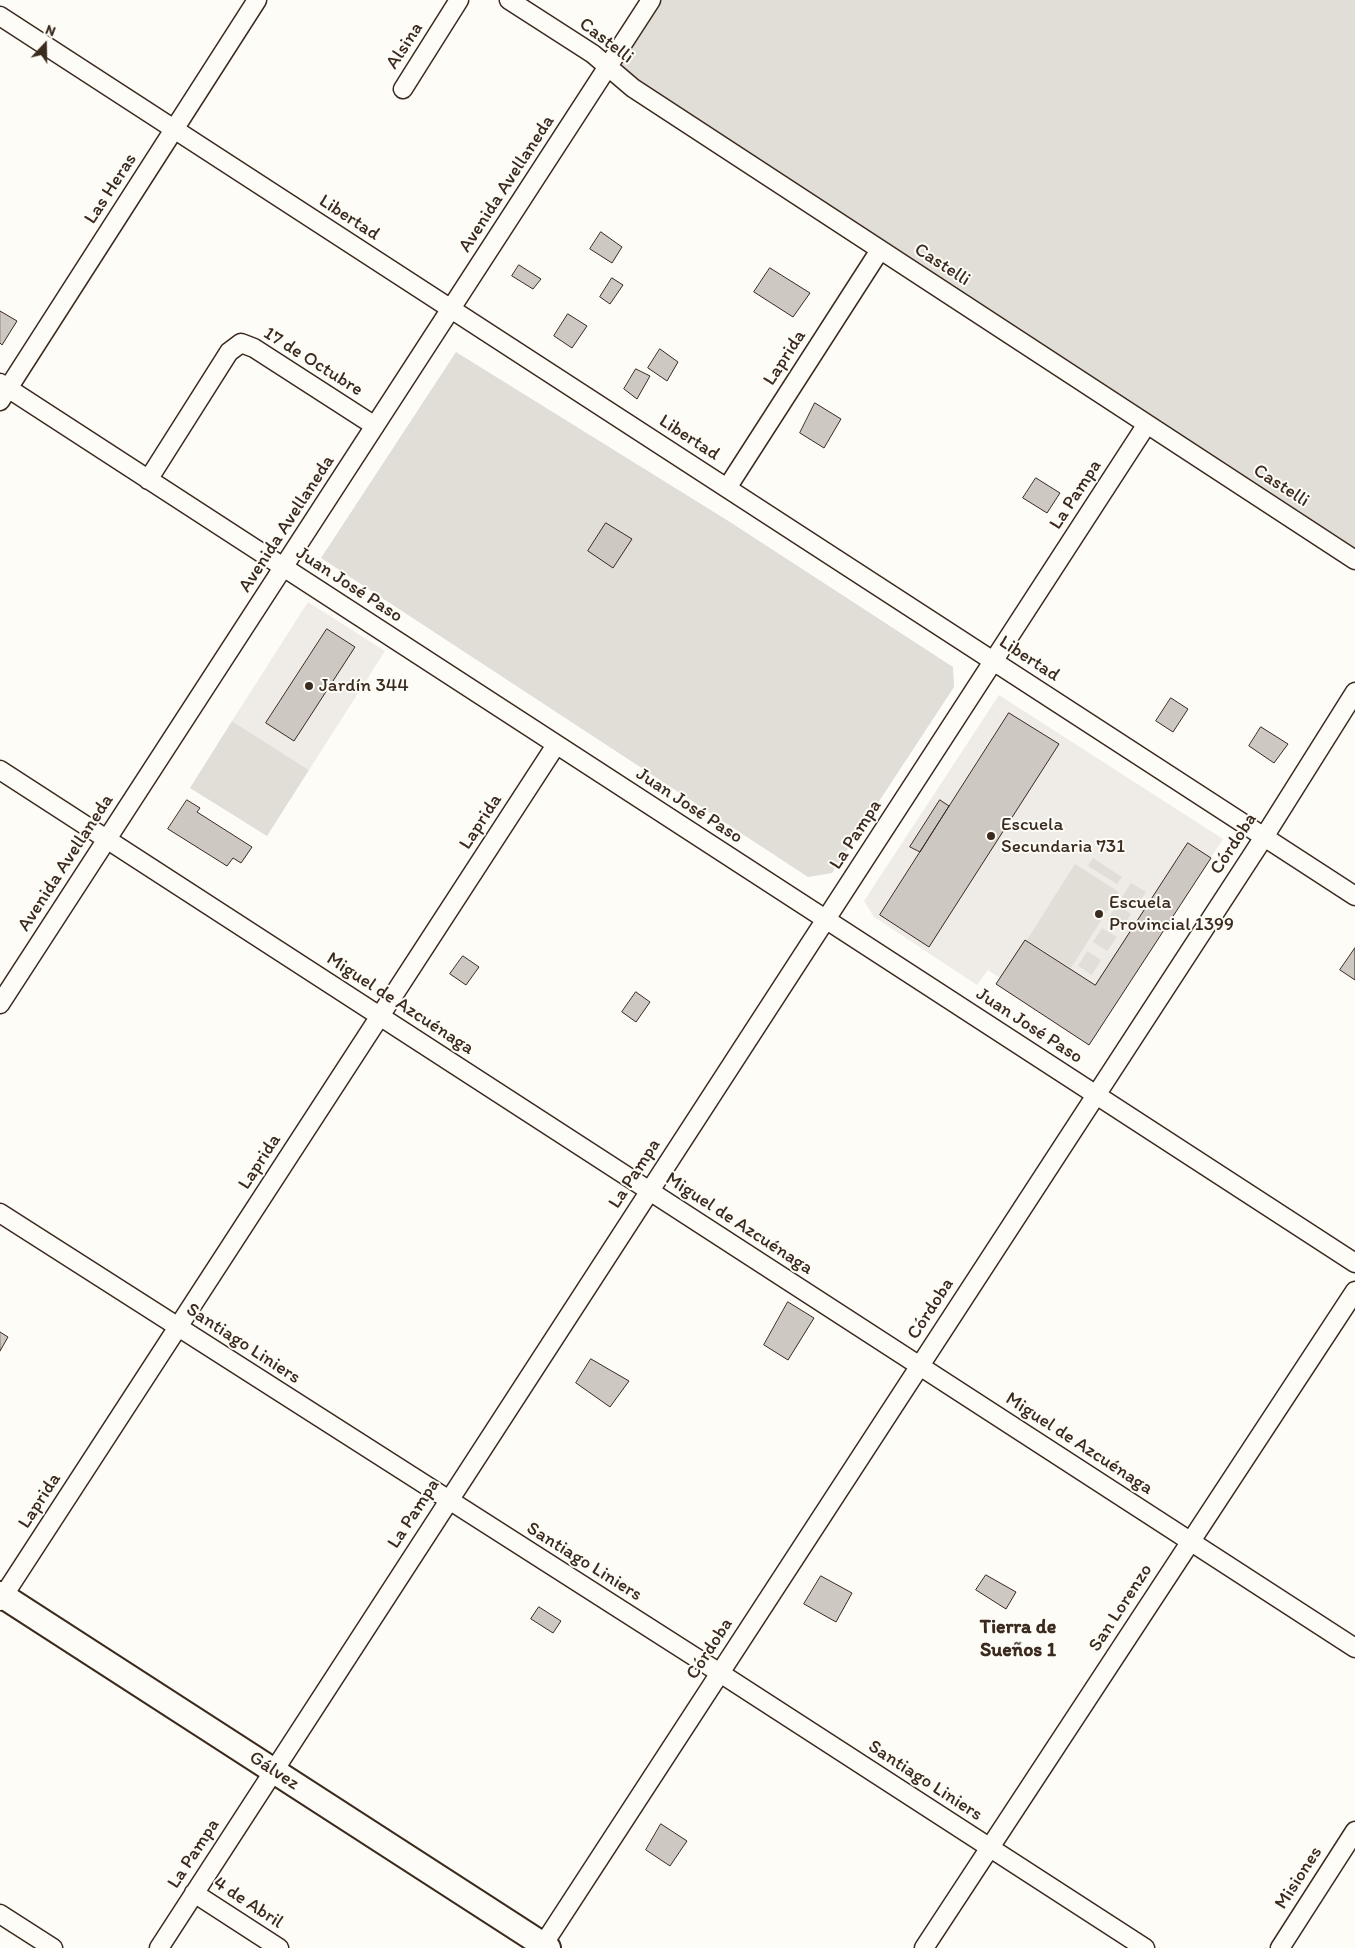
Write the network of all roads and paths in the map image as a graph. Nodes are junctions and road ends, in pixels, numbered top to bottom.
1 (257, 0) edge
2 (459, 0) edge
3 (509, 0) edge
4 (652, 0) edge
5 (0, 16) edge
6 (608, 66) junction
7 (402, 89) dead end
8 (174, 129) junction
9 (880, 250) junction
10 (451, 309) junction
11 (3, 391) edge
12 (1147, 424) junction
13 (375, 426) junction
14 (148, 480) junction
15 (727, 488) junction
16 (1355, 560) edge
17 (284, 568) junction
18 (994, 662) junction
19 (1355, 692) edge
20 (556, 745) junction
21 (0, 770) edge
22 (1264, 837) junction
23 (107, 840) junction
24 (1355, 896) edge
25 (825, 920) junction
26 (0, 1004) edge
27 (380, 1016) junction
28 (1096, 1095) junction
29 (650, 1191) junction
30 (0, 1213) edge
31 (1355, 1263) edge
32 (1355, 1291) edge
33 (178, 1327) junction
34 (920, 1366) junction
35 (448, 1501) junction
36 (1190, 1542) junction
37 (1, 1598) edge
38 (1355, 1648) edge
39 (720, 1673) junction
40 (274, 1771) junction
41 (1355, 1831) edge
42 (989, 1848) junction
43 (194, 1893) junction
44 (0, 1914) edge
45 (544, 1947) edge
46 (53, 1948) edge
47 (159, 1948) edge
48 (279, 1948) edge
49 (924, 1948) edge
50 (1145, 1948) edge
51 (1280, 1948) edge

1 - 8 street, Las Heras
2 - 7 street, Alsina
3 - 6 street, Castelli
4 - 6 street, Avenida Avellaneda
5 - 8 street, Libertad
6 - 9 street, Castelli
6 - 10 street, Avenida Avellaneda
8 - 10 street, Libertad
8 - 11 street, Las Heras
9 - 12 street, Castelli
9 - 15 street, Laprida
10 - 13 street, Avenida Avellaneda
10 - 15 street, Libertad
11 - 14 street, Juan José Paso
12 - 16 street, Castelli
12 - 18 street, La Pampa
13 - 14 street, 17 de Octubre
13 - 17 street, Avenida Avellaneda
14 - 17 street, Juan José Paso
15 - 18 street, Libertad
17 - 20 street, Juan José Paso
17 - 23 street, Avenida Avellaneda
18 - 22 street, Libertad
18 - 25 street, La Pampa
19 - 22 street, Córdoba
20 - 25 street, Juan José Paso
20 - 27 street, Laprida
21 - 23 street, Miguel de Azcuénaga
22 - 24 street, Libertad
22 - 28 street, Córdoba
23 - 26 street, Avenida Avellaneda
23 - 27 street, Miguel de Azcuénaga
25 - 28 street, Juan José Paso
25 - 29 street, La Pampa
27 - 29 street, Miguel de Azcuénaga
27 - 33 street, Laprida
28 - 31 street, Juan José Paso
28 - 34 street, Córdoba
29 - 34 street, Miguel de Azcuénaga
29 - 35 street, La Pampa
30 - 33 street, Santiago Liniers
32 - 36 street, San Lorenzo
33 - 35 street, Santiago Liniers
33 - 37 street, Laprida
34 - 36 street, Miguel de Azcuénaga
34 - 39 street, Córdoba
35 - 39 street, Santiago Liniers
35 - 40 street, La Pampa
36 - 38 street, Miguel de Azcuénaga
36 - 42 street, San Lorenzo
37 - 40 main road, Gálvez
39 - 42 street, Santiago Liniers
39 - 45 street, Córdoba
40 - 43 street, La Pampa
40 - 45 main road, Gálvez
41 - 51 street, Misiones
42 - 49 street, San Lorenzo
42 - 50 street, Santiago Liniers
43 - 47 street, La Pampa
43 - 48 street, 4 de Abril
44 - 46 street

